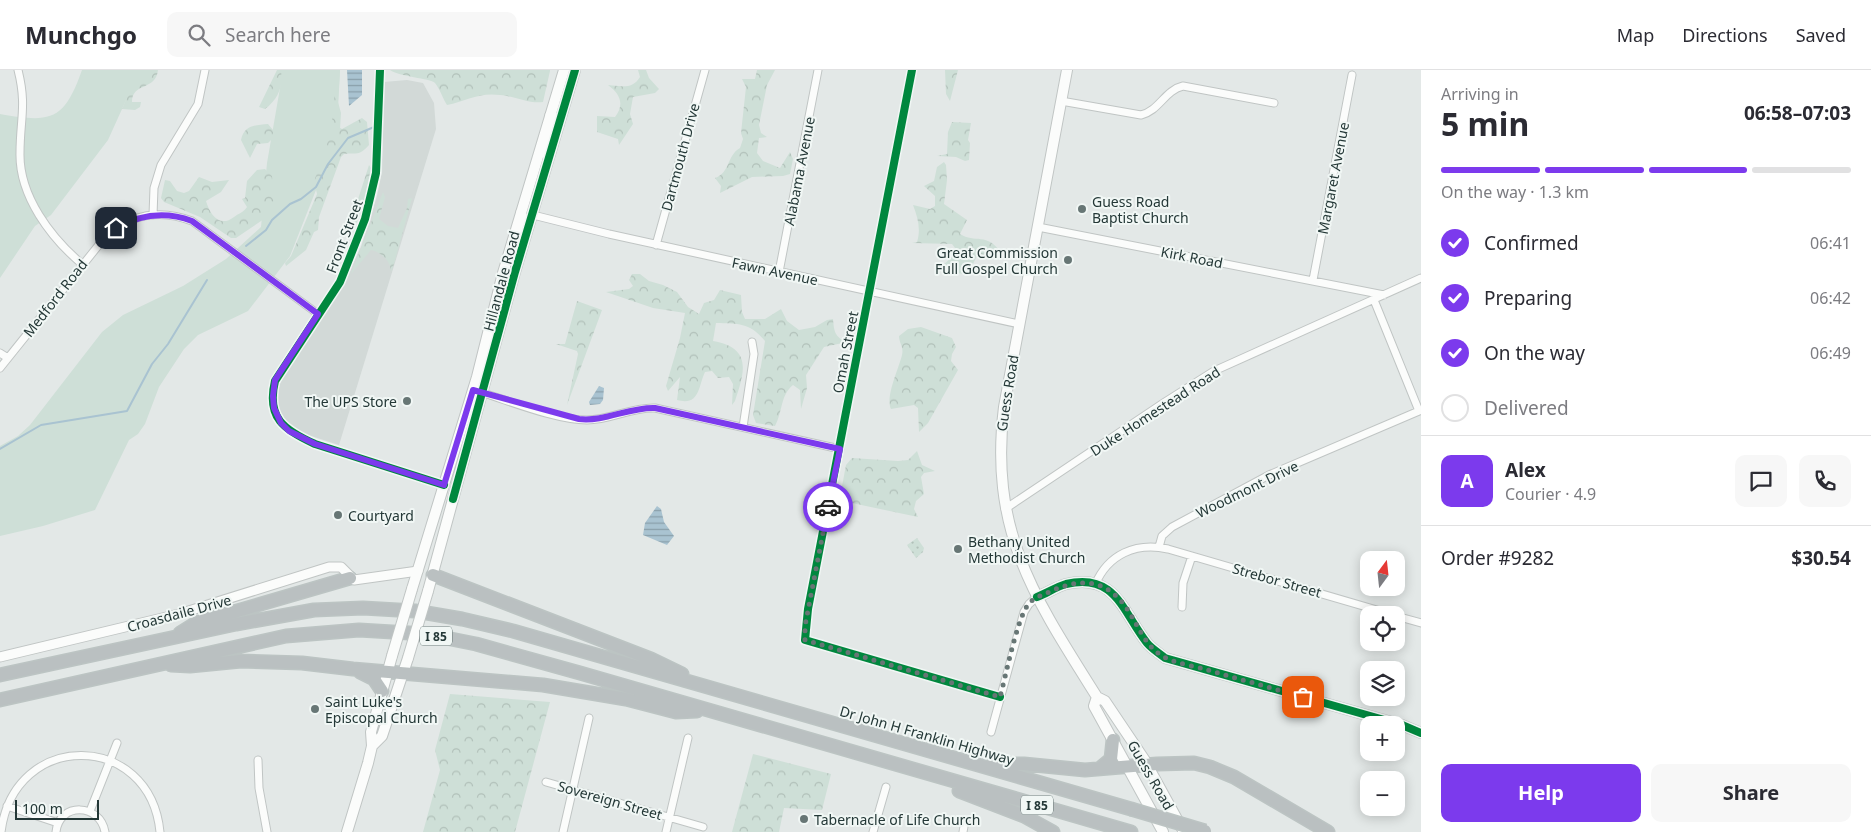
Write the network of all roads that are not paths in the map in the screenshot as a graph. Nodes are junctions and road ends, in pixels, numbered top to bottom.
1 (18, 70) edge
2 (206, 70) edge
3 (380, 70) edge
4 (564, 70) edge
5 (576, 70) edge
6 (705, 70) edge
7 (818, 70) edge
8 (912, 70) edge
9 (1067, 70) edge
10 (1352, 75) dead end
11 (1061, 101) junction
12 (1274, 103) dead end
13 (550, 115) junction
14 (534, 170) junction
15 (545, 172) junction
16 (521, 212) junction
17 (153, 215) junction
18 (532, 215) junction
19 (1038, 227) junction
20 (656, 245) junction
21 (82, 264) junction
22 (515, 272) junction
23 (779, 272) junction
24 (1421, 278) edge
25 (1313, 280) junction
26 (1347, 287) junction
27 (869, 291) junction
28 (1385, 295) junction
29 (1372, 301) junction
30 (318, 314) junction
31 (1019, 324) junction
32 (752, 342) dead end
33 (0, 352) edge
34 (8, 358) junction
35 (0, 368) edge
36 (478, 391) junction
37 (743, 427) junction
38 (840, 449) junction
39 (444, 485) junction
40 (1005, 509) junction
41 (1159, 547) junction
42 (1192, 556) junction
43 (418, 571) junction
44 (433, 574) junction
45 (350, 578) junction
46 (1095, 584) junction
47 (1038, 597) junction
48 (1364, 606) edge
49 (1182, 608) dead end
50 (1405, 618) edge
51 (1421, 623) edge
52 (173, 637) junction
53 (0, 657) edge
54 (156, 664) junction
55 (353, 669) junction
56 (388, 672) junction
57 (403, 674) junction
58 (0, 675) edge
59 (714, 689) junction
60 (382, 691) junction
61 (1000, 697) junction
62 (1097, 697) junction
63 (0, 700) edge
64 (708, 710) junction
65 (589, 718) dead end
66 (991, 732) dead end
67 (1421, 733) edge
68 (688, 738) dead end
69 (1113, 740) junction
70 (117, 743) dead end
71 (372, 746) junction
72 (258, 760) dead end
73 (110, 761) junction
74 (969, 762) junction
75 (1147, 765) junction
76 (1127, 767) junction
77 (1099, 769) junction
78 (943, 778) junction
79 (546, 782) dead end
80 (886, 787) dead end
81 (573, 790) junction
82 (7, 806) junction
83 (90, 811) junction
84 (669, 817) junction
85 (965, 821) dead end
86 (58, 823) junction
87 (703, 827) dead end
88 (1207, 831) edge
89 (1, 832) edge
90 (56, 832) edge
91 (105, 832) edge
92 (160, 832) edge
93 (267, 832) edge
94 (347, 832) edge
95 (564, 832) edge
96 (666, 832) edge
97 (873, 832) edge
98 (962, 832) edge
99 (1053, 832) edge
100 (1131, 832) edge
101 (1163, 832) edge
102 (1184, 832) edge
103 (1328, 832) edge

1 - 21 street
2 - 17 street
3 - 30 street, Front Street
4 - 13 main road, Hillandale Road
5 - 15 main road, Hillandale Road
6 - 20 street, Dartmouth Drive
7 - 23 street, Alabama Avenue
8 - 27 street, Omah Street
9 - 11 main road, Guess Road
10 - 25 street, Margaret Avenue
11 - 12 street
11 - 19 main road, Guess Road
13 - 14 main road, Hillandale Road
13 - 15 street
14 - 16 main road, Hillandale Road
14 - 18 street
15 - 18 main road, Hillandale Road
16 - 22 street
16 - 36 main road, Hillandale Road
17 - 21 street, Medford Road
17 - 30 street, Medford Road
18 - 20 street, Fawn Avenue
18 - 22 main road, Hillandale Road
19 - 25 street, Kirk Road
19 - 31 main road, Guess Road
20 - 23 street, Fawn Avenue
21 - 34 street, Medford Road
22 - 36 main road, Hillandale Road
23 - 27 street, Fawn Avenue
24 - 28 street, Duke Homestead Road
25 - 26 street, Kirk Road
26 - 28 street, Kirk Road
26 - 29 street, Kirk Road
27 - 31 street, Fawn Avenue
27 - 38 street, Omah Street
28 - 29 street, Duke Homestead Road
29 - 40 street, Duke Homestead Road
29 - 41 street, Woodmont Drive
30 - 39 street, Front Street
31 - 40 main road, Guess Road
32 - 37 street
33 - 34 street
34 - 35 street, Medford Road
36 - 37 street
36 - 39 main road, Hillandale Road
36 - 44 main road, Hillandale Road
37 - 38 street
38 - 61 street, Omah Street
39 - 43 main road, Hillandale Road
40 - 47 main road, Guess Road
41 - 42 street, Strebor Street
41 - 46 street
42 - 48 street, Strebor Street
42 - 49 street
43 - 44 street
43 - 45 street
43 - 56 main road, Hillandale Road, bridge
44 - 57 main road, Hillandale Road, bridge
44 - 59 highway
45 - 52 highway
45 - 53 street, Croasdaile Drive
46 - 47 main road
46 - 67 main road
47 - 61 street
47 - 62 main road, Guess Road
50 - 51 street, Strebor Street
52 - 58 highway, I 85
52 - 59 highway, I 85
54 - 55 highway
54 - 63 highway, I 85
54 - 64 highway, I 85
55 - 56 highway
55 - 60 highway
56 - 57 highway
56 - 60 main road, Hillandale Road
57 - 64 highway
57 - 71 main road, Hillandale Road
59 - 74 highway, Dr John H Franklin Highway / I 85
60 - 71 main road, Hillandale Road
61 - 66 street
62 - 69 main road, Guess Road
62 - 75 main road, Guess Road
64 - 78 highway, I 85
65 - 81 street
68 - 84 street
69 - 76 main road, Guess Road
69 - 77 highway
70 - 73 street
71 - 94 main road, Hillandale Road
72 - 93 street
73 - 82 street
73 - 83 street
73 - 92 street
74 - 77 highway
74 - 88 highway, Dr John H Franklin Highway / I 85, bridge
75 - 76 highway
75 - 102 main road, Guess Road
75 - 103 highway
76 - 77 highway
76 - 101 main road, Guess Road
78 - 99 highway
78 - 100 highway, I 85
79 - 81 street, Sovereign Street
80 - 97 street
81 - 84 street, Sovereign Street
81 - 95 street
82 - 86 street
82 - 89 street
83 - 86 street
83 - 91 street
84 - 87 street, Sovereign Street
84 - 96 street
85 - 98 street
86 - 90 street

